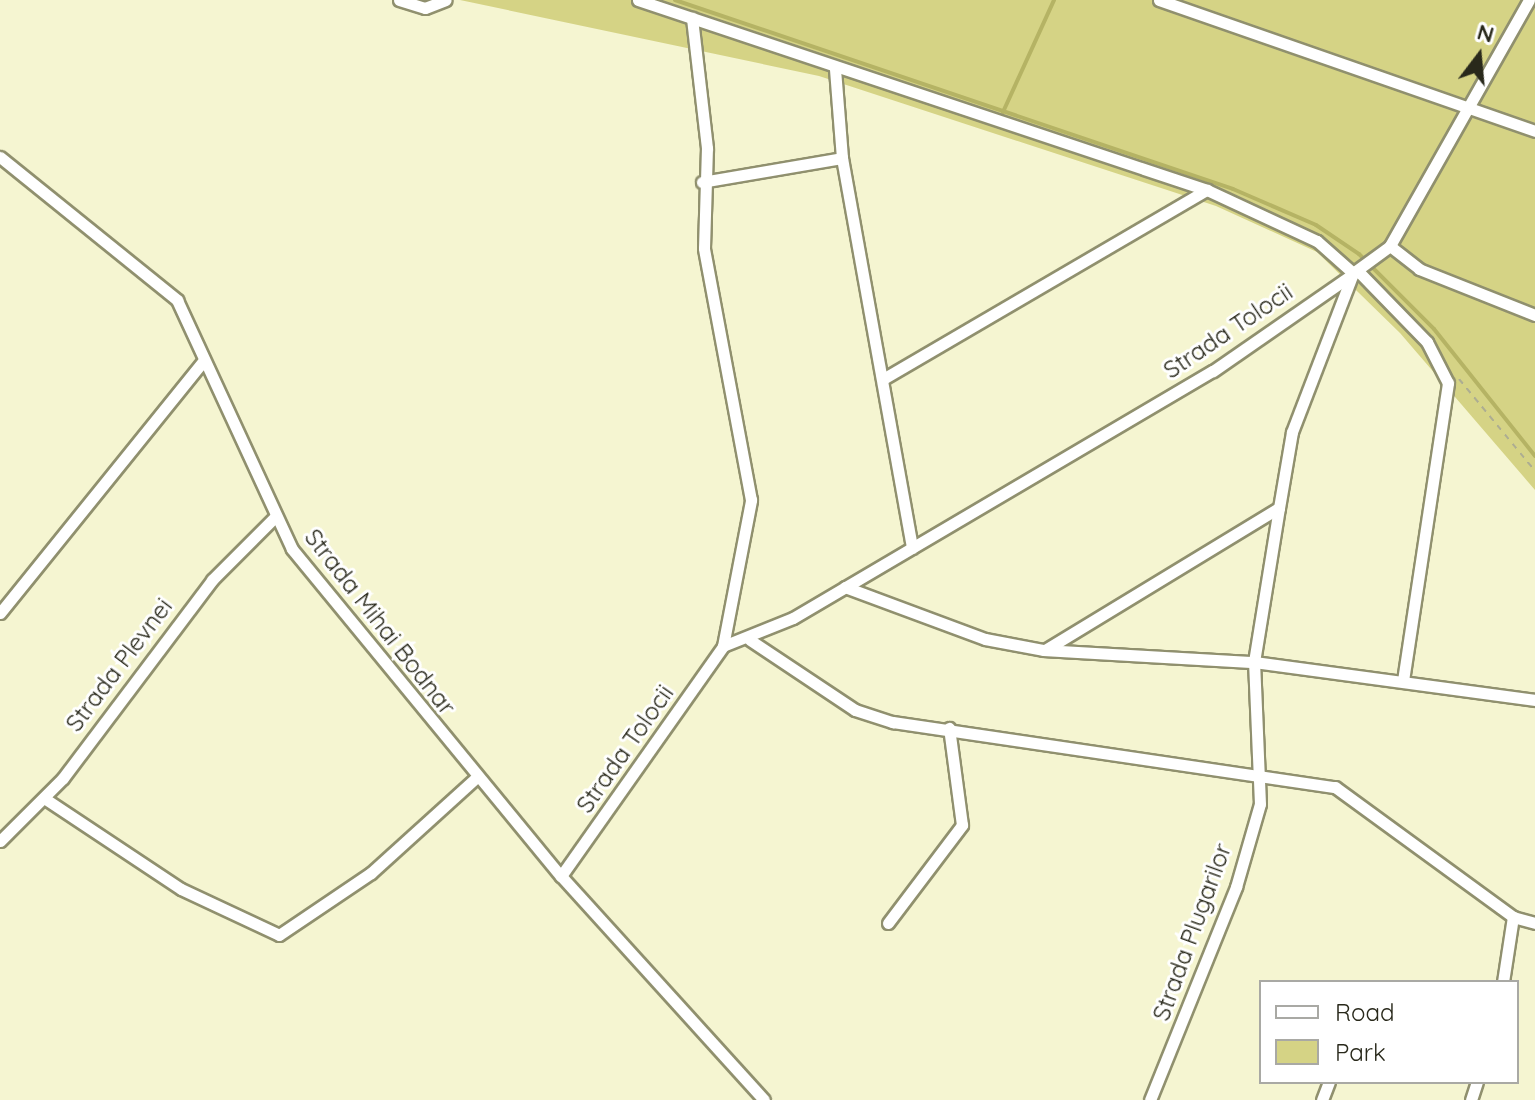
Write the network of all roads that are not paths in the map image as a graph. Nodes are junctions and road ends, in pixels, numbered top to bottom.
1 (399, 0) edge
2 (446, 0) edge
3 (638, 0) edge
4 (1159, 0) edge
5 (1529, 0) edge
6 (692, 18) junction
7 (835, 69) junction
8 (1465, 105) junction
9 (1535, 131) edge
10 (0, 157) edge
11 (842, 158) junction
12 (702, 182) junction
13 (1207, 190) junction
14 (1390, 246) junction
15 (1358, 271) junction
16 (1535, 315) edge
17 (204, 360) junction
18 (883, 379) junction
19 (1279, 508) junction
20 (275, 517) junction
21 (912, 548) junction
22 (845, 587) junction
23 (0, 613) edge
24 (750, 640) junction
25 (723, 646) junction
26 (1044, 650) junction
27 (1254, 662) junction
28 (1403, 680) junction
29 (1535, 700) edge
30 (949, 728) junction
31 (1261, 776) junction
32 (477, 777) junction
33 (44, 798) junction
34 (0, 841) edge
35 (561, 876) junction
36 (1513, 917) junction
37 (888, 923) dead end
38 (1535, 923) edge
39 (1503, 980) edge
40 (755, 1089) junction
41 (747, 1100) edge
42 (764, 1100) edge
43 (1150, 1100) edge

1 - 2 street
3 - 6 street
4 - 8 street
5 - 8 street, Strada Tolocii
6 - 7 street
6 - 12 street, Strada Tolocii
7 - 11 street
7 - 13 street
8 - 9 street
8 - 14 street, Strada Tolocii
10 - 17 street, Strada Mihai Bodnar
11 - 12 street
11 - 18 street
12 - 25 street, Strada Tolocii
13 - 15 street
13 - 18 street
14 - 15 street, Strada Tolocii
14 - 16 street
15 - 19 street
15 - 21 street, Strada Tolocii
15 - 28 street
17 - 20 street, Strada Mihai Bodnar
17 - 23 street
18 - 21 street
19 - 26 street
19 - 27 street
20 - 32 street, Strada Mihai Bodnar
20 - 33 street, Strada Plevnei
21 - 22 street, Strada Tolocii
22 - 24 street, Strada Tolocii
22 - 26 street
24 - 25 street, Strada Tolocii
24 - 30 street
25 - 35 street, Strada Tolocii
26 - 27 street
27 - 28 street
27 - 31 street
28 - 29 street
30 - 31 street
30 - 37 street
31 - 36 street
31 - 43 street, Strada Plugarilor
32 - 33 street
32 - 35 street, Strada Mihai Bodnar
33 - 34 street, Strada Plevnei
35 - 40 street, Strada Mihai Bodnar
36 - 38 street
36 - 39 street
40 - 41 street
40 - 42 street, Strada Mihai Bodnar

